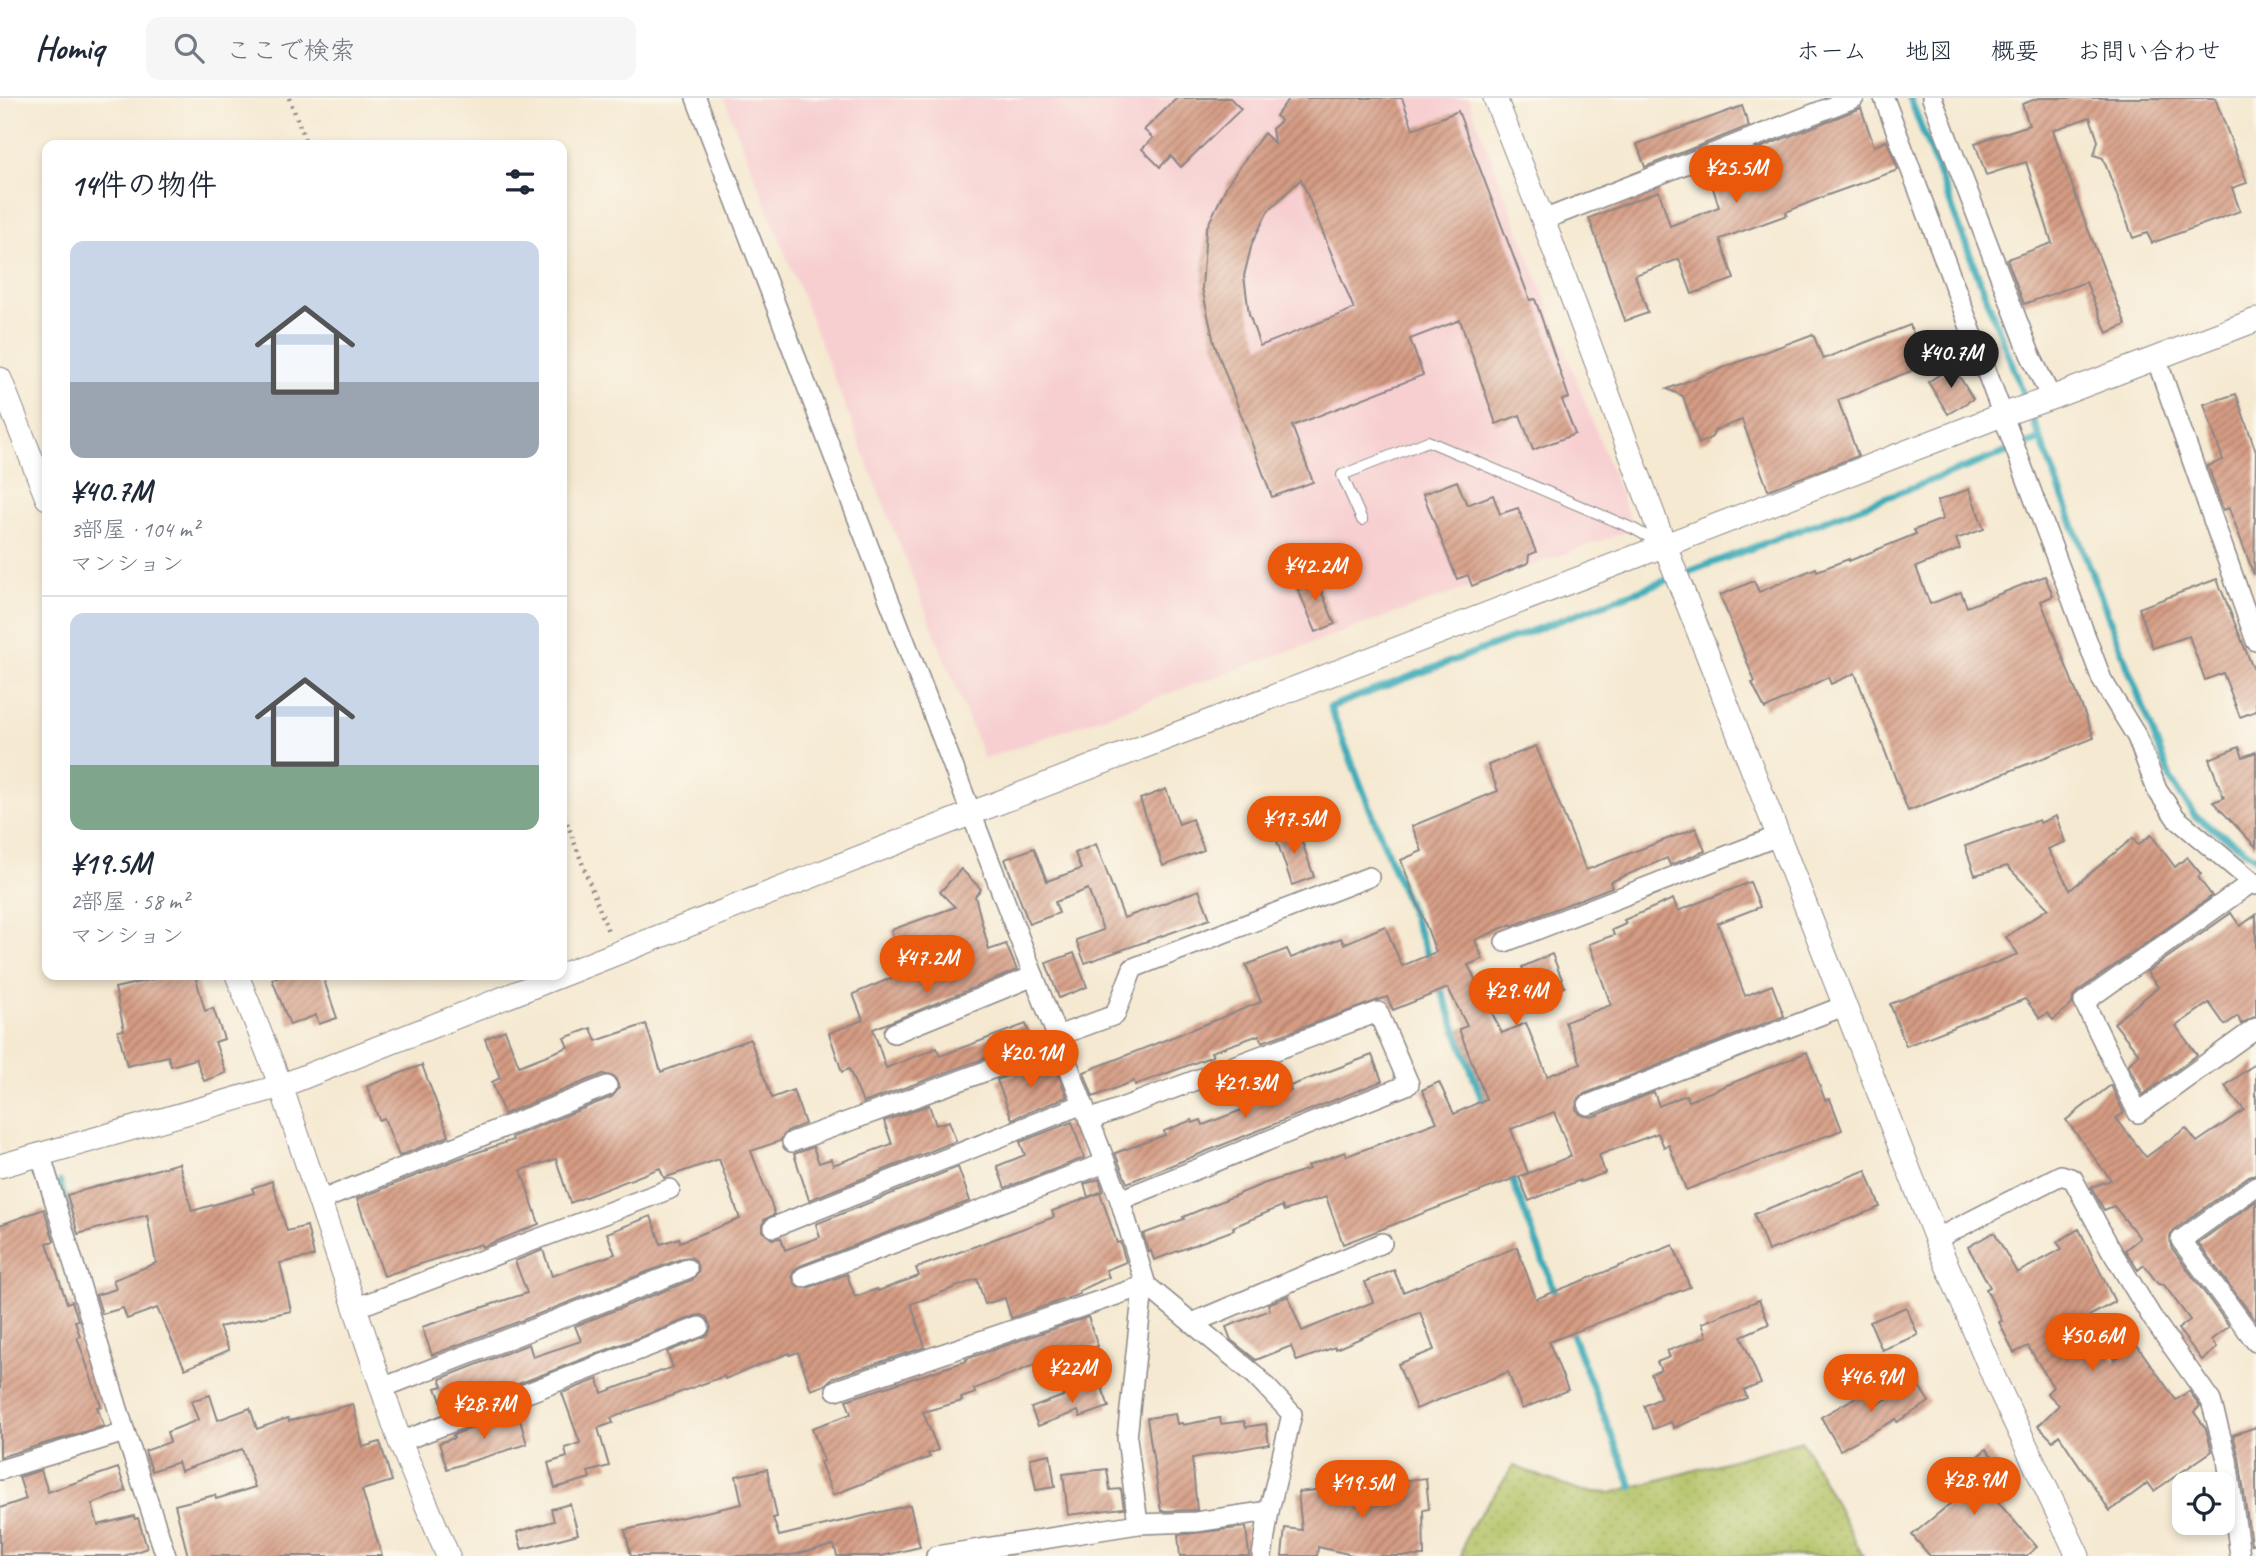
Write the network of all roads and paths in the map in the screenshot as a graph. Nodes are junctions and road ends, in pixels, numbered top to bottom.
1 (289, 98) edge
2 (696, 98) edge
3 (1495, 98) edge
4 (1854, 98) edge
5 (1884, 98) edge
6 (1932, 98) edge
7 (305, 140) edge
8 (1544, 220) junction
9 (2256, 320) edge
10 (2156, 358) junction
11 (0, 379) edge
12 (2047, 400) junction
13 (2007, 413) junction
14 (42, 485) edge
15 (1362, 520) dead end
16 (1664, 546) junction
17 (2256, 641) edge
18 (972, 813) junction
19 (567, 823) edge
20 (1778, 836) junction
21 (1369, 877) dead end
22 (2254, 883) edge
23 (1505, 942) dead end
24 (617, 954) junction
25 (567, 974) edge
26 (1034, 976) junction
27 (239, 980) edge
28 (551, 980) edge
29 (1844, 1006) junction
30 (2256, 1028) edge
31 (894, 1033) dead end
32 (1059, 1040) junction
33 (281, 1086) junction
34 (607, 1086) dead end
35 (1588, 1105) dead end
36 (1086, 1112) junction
37 (792, 1142) dead end
38 (40, 1153) junction
39 (1105, 1163) junction
40 (0, 1166) edge
41 (2256, 1186) edge
42 (670, 1189) dead end
43 (1120, 1200) junction
44 (319, 1201) junction
45 (774, 1227) dead end
46 (1936, 1239) junction
47 (1382, 1243) dead end
48 (687, 1269) dead end
49 (804, 1277) dead end
50 (1146, 1285) junction
51 (355, 1308) junction
52 (1192, 1323) junction
53 (699, 1327) dead end
54 (2256, 1342) edge
55 (382, 1388) junction
56 (836, 1390) dead end
57 (125, 1432) junction
58 (400, 1442) junction
59 (0, 1470) edge
60 (1269, 1511) junction
61 (1138, 1524) junction
62 (166, 1556) edge
63 (448, 1556) edge
64 (936, 1556) edge
65 (1262, 1556) edge
66 (2078, 1556) edge
67 (2240, 1556) edge

1 - 7 path
2 - 18 street
3 - 8 street
4 - 8 street
5 - 13 street
6 - 12 street
8 - 16 street
9 - 10 street
10 - 12 street
10 - 17 street
11 - 14 street
12 - 13 street
13 - 16 street
13 - 22 street
15 - 16 lane
16 - 18 street
16 - 20 street
18 - 24 street
18 - 26 street
19 - 24 path
20 - 23 street
20 - 29 street
21 - 32 street
22 - 30 street
24 - 25 street
26 - 31 street
26 - 32 street
27 - 33 street
28 - 33 street
29 - 35 street
29 - 46 street
32 - 36 street
32 - 37 street
33 - 38 street
33 - 44 street
34 - 44 street
36 - 39 street
36 - 43 street
36 - 45 street
38 - 40 street
38 - 57 street
39 - 43 street
39 - 49 street
41 - 54 street
42 - 51 street
43 - 50 street
44 - 51 street
46 - 66 street
46 - 67 street
47 - 52 street
48 - 55 street
50 - 52 street
50 - 56 street
50 - 61 street
51 - 55 street
52 - 60 street
53 - 58 street
55 - 58 street
57 - 59 street
57 - 62 street
58 - 63 street
60 - 61 street
60 - 65 street
61 - 64 street

